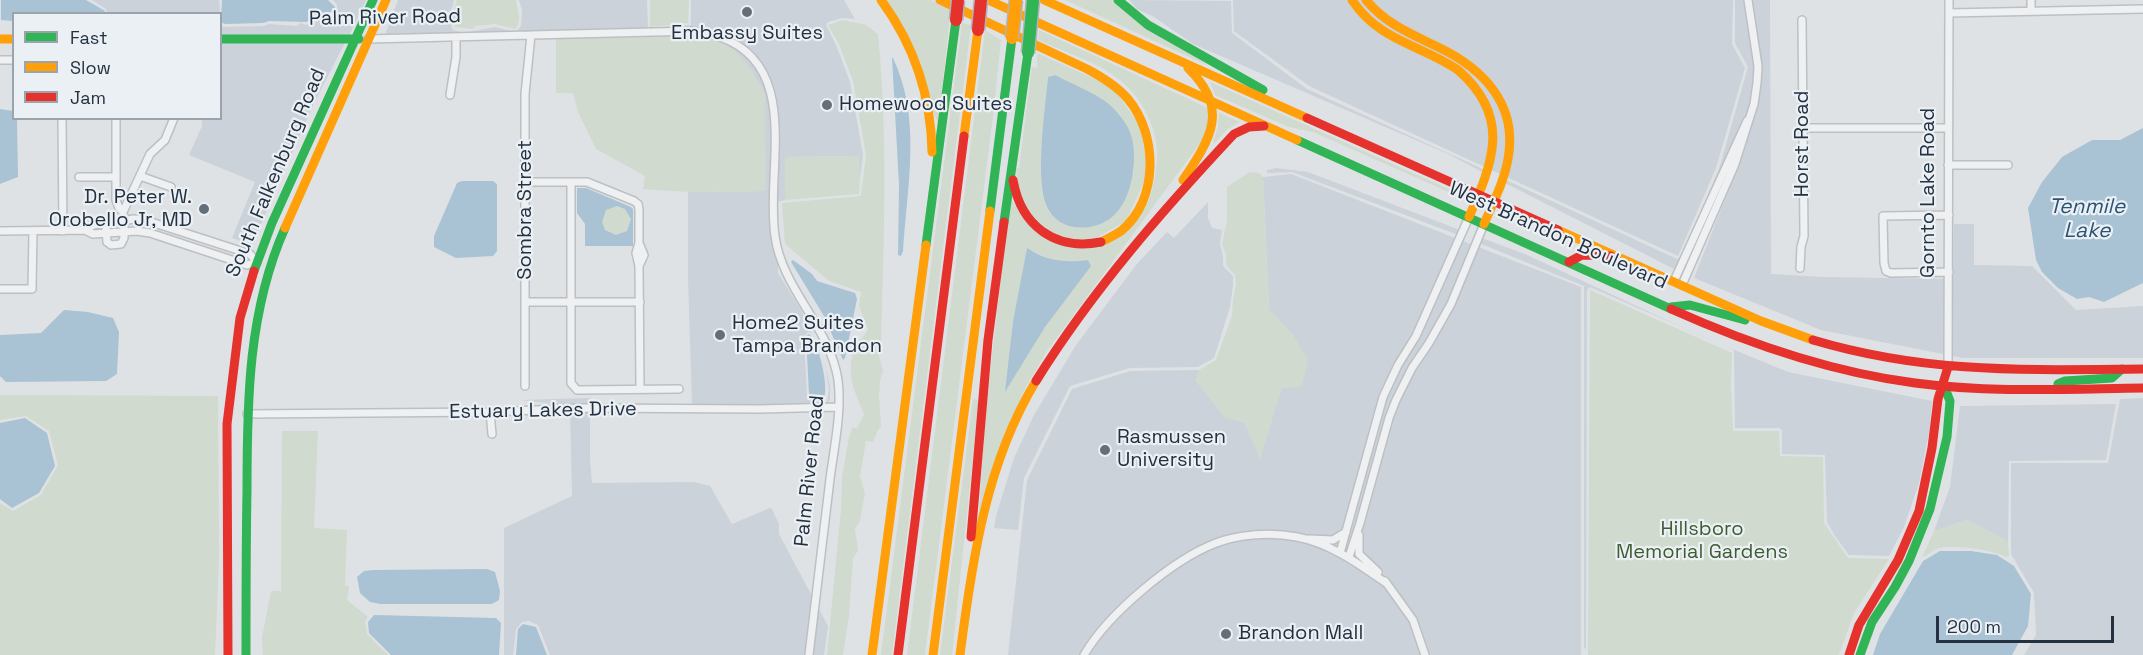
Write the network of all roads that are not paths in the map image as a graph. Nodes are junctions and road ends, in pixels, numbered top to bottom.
1 (373, 0) edge
2 (386, 0) edge
3 (881, 0) edge
4 (940, 0) edge
5 (958, 0) edge
6 (981, 0) edge
7 (988, 0) edge
8 (1016, 0) edge
9 (1033, 0) edge
10 (1044, 0) edge
11 (1118, 0) edge
12 (1352, 0) edge
13 (1366, 0) edge
14 (1748, 0) edge
15 (1949, 0) edge
16 (2031, 0) edge
17 (2143, 9) edge
18 (2031, 11) junction
19 (1949, 13) junction
20 (1802, 20) dead end
21 (531, 35) junction
22 (456, 37) junction
23 (222, 39) edge
24 (355, 39) junction
25 (368, 39) junction
26 (1408, 40) junction
27 (1178, 59) junction
28 (450, 95) dead end
29 (1212, 101) junction
30 (1311, 119) junction
31 (62, 120) edge
32 (116, 120) edge
33 (173, 120) edge
34 (1268, 127) junction
35 (1804, 128) junction
36 (1948, 129) junction
37 (1014, 144) junction
38 (1948, 165) junction
39 (2008, 165) dead end
40 (140, 176) junction
41 (79, 177) dead end
42 (116, 177) junction
43 (526, 182) junction
44 (571, 182) junction
45 (171, 187) dead end
46 (116, 195) junction
47 (1478, 195) junction
48 (129, 199) junction
49 (1493, 202) junction
50 (1164, 209) junction
51 (931, 213) junction
52 (1949, 215) junction
53 (124, 216) junction
54 (1469, 217) junction
55 (106, 223) junction
56 (1484, 224) junction
57 (85, 230) junction
58 (0, 231) edge
59 (33, 231) junction
60 (63, 231) junction
61 (124, 231) junction
62 (106, 233) junction
63 (1618, 256) junction
64 (257, 262) junction
65 (1569, 262) junction
66 (270, 266) junction
67 (1800, 267) dead end
68 (1949, 272) junction
69 (1678, 283) junction
70 (0, 289) edge
71 (526, 302) junction
72 (571, 302) junction
73 (640, 302) junction
74 (1670, 307) junction
75 (1761, 321) junction
76 (1948, 367) junction
77 (2122, 369) junction
78 (2143, 369) edge
79 (2143, 380) edge
80 (525, 386) dead end
81 (1944, 386) junction
82 (2127, 388) junction
83 (2143, 388) edge
84 (640, 389) junction
85 (679, 389) dead end
86 (2047, 389) junction
87 (838, 407) junction
88 (228, 409) junction
89 (247, 409) junction
90 (490, 412) junction
91 (492, 434) dead end
92 (1360, 523) junction
93 (1346, 532) junction
94 (1303, 539) junction
95 (1340, 553) junction
96 (1349, 557) junction
97 (1386, 583) junction
98 (967, 601) junction
99 (228, 655) edge
100 (246, 655) edge
101 (809, 655) edge
102 (872, 655) edge
103 (898, 655) edge
104 (933, 655) edge
105 (960, 655) edge
106 (1084, 655) edge
107 (1425, 655) edge
108 (1849, 655) edge
109 (1860, 655) edge

1 - 24 main road, South Falkenburg Road
2 - 25 main road, South Falkenburg Road
3 - 51 main road
4 - 37 main road
5 - 51 main road, bridge
6 - 103 main road, bridge
7 - 29 main road, West Brandon Boulevard
8 - 104 main road, bridge
9 - 37 main road, bridge
10 - 27 main road, West Brandon Boulevard
11 - 30 main road
12 - 26 main road
13 - 26 main road
14 - 69 street
15 - 19 street, Gornto Lake Road
16 - 18 street
17 - 18 street
18 - 19 street
19 - 36 street, Gornto Lake Road
20 - 35 street, Horst Road
21 - 22 street, Palm River Road
21 - 43 street, Sombra Street
21 - 87 street, Palm River Road
22 - 25 street, Palm River Road
22 - 28 street
23 - 24 main road, Palm River Road
24 - 25 main road, Palm River Road
24 - 64 main road, South Falkenburg Road
25 - 66 main road, South Falkenburg Road
26 - 47 main road
26 - 49 main road
27 - 29 main road
27 - 30 main road, West Brandon Boulevard
29 - 34 main road, West Brandon Boulevard
29 - 50 main road
30 - 47 main road, West Brandon Boulevard
31 - 60 street
32 - 42 street
33 - 40 street
34 - 50 main road
34 - 54 main road, West Brandon Boulevard
35 - 36 street
35 - 67 street, Horst Road
36 - 38 street, Gornto Lake Road
37 - 98 main road
38 - 39 street
38 - 52 street, Gornto Lake Road
40 - 45 street
40 - 48 street
41 - 42 street
42 - 46 street
43 - 44 street
43 - 71 street, Sombra Street
44 - 72 street
44 - 73 street
46 - 48 street
46 - 53 street
47 - 49 main road, West Brandon Boulevard
47 - 54 main road
48 - 53 street
49 - 56 main road
49 - 63 main road, West Brandon Boulevard
50 - 98 main road
51 - 102 main road
52 - 68 street, Gornto Lake Road
52 - 68 street
53 - 55 street
53 - 61 street
53 - 64 street
54 - 56 main road, West Brandon Boulevard
54 - 93 street
55 - 57 street
55 - 62 street
56 - 65 main road, West Brandon Boulevard
56 - 92 street
57 - 60 street
57 - 62 street
58 - 59 street
59 - 60 street
59 - 70 street
61 - 62 street
61 - 62 street
61 - 64 street
63 - 65 main road
63 - 69 main road, West Brandon Boulevard
64 - 66 main road
64 - 88 main road, South Falkenburg Road
65 - 74 main road, West Brandon Boulevard
66 - 89 main road, South Falkenburg Road
68 - 76 street, Gornto Lake Road
69 - 75 main road, West Brandon Boulevard
71 - 72 street
71 - 80 street, Sombra Street
72 - 73 street
72 - 84 street
73 - 84 street
74 - 75 main road
74 - 81 main road, West Brandon Boulevard
75 - 76 main road, West Brandon Boulevard
76 - 77 main road, West Brandon Boulevard
76 - 81 main road, Gornto Lake Road
77 - 78 main road, West Brandon Boulevard
77 - 86 main road
79 - 82 main road
81 - 86 main road, West Brandon Boulevard
81 - 108 main road, Gornto Lake Road
81 - 109 main road
82 - 83 main road, West Brandon Boulevard
82 - 86 main road, West Brandon Boulevard
84 - 85 street
87 - 90 street, Estuary Lakes Drive
87 - 101 street, Palm River Road
88 - 89 main road
88 - 99 main road, South Falkenburg Road
89 - 90 street, Estuary Lakes Drive
89 - 100 main road, South Falkenburg Road
90 - 91 street
92 - 96 street
92 - 97 street
93 - 94 street
93 - 95 street
94 - 95 street
94 - 106 street
95 - 96 street
96 - 97 street
97 - 107 street
98 - 105 main road

